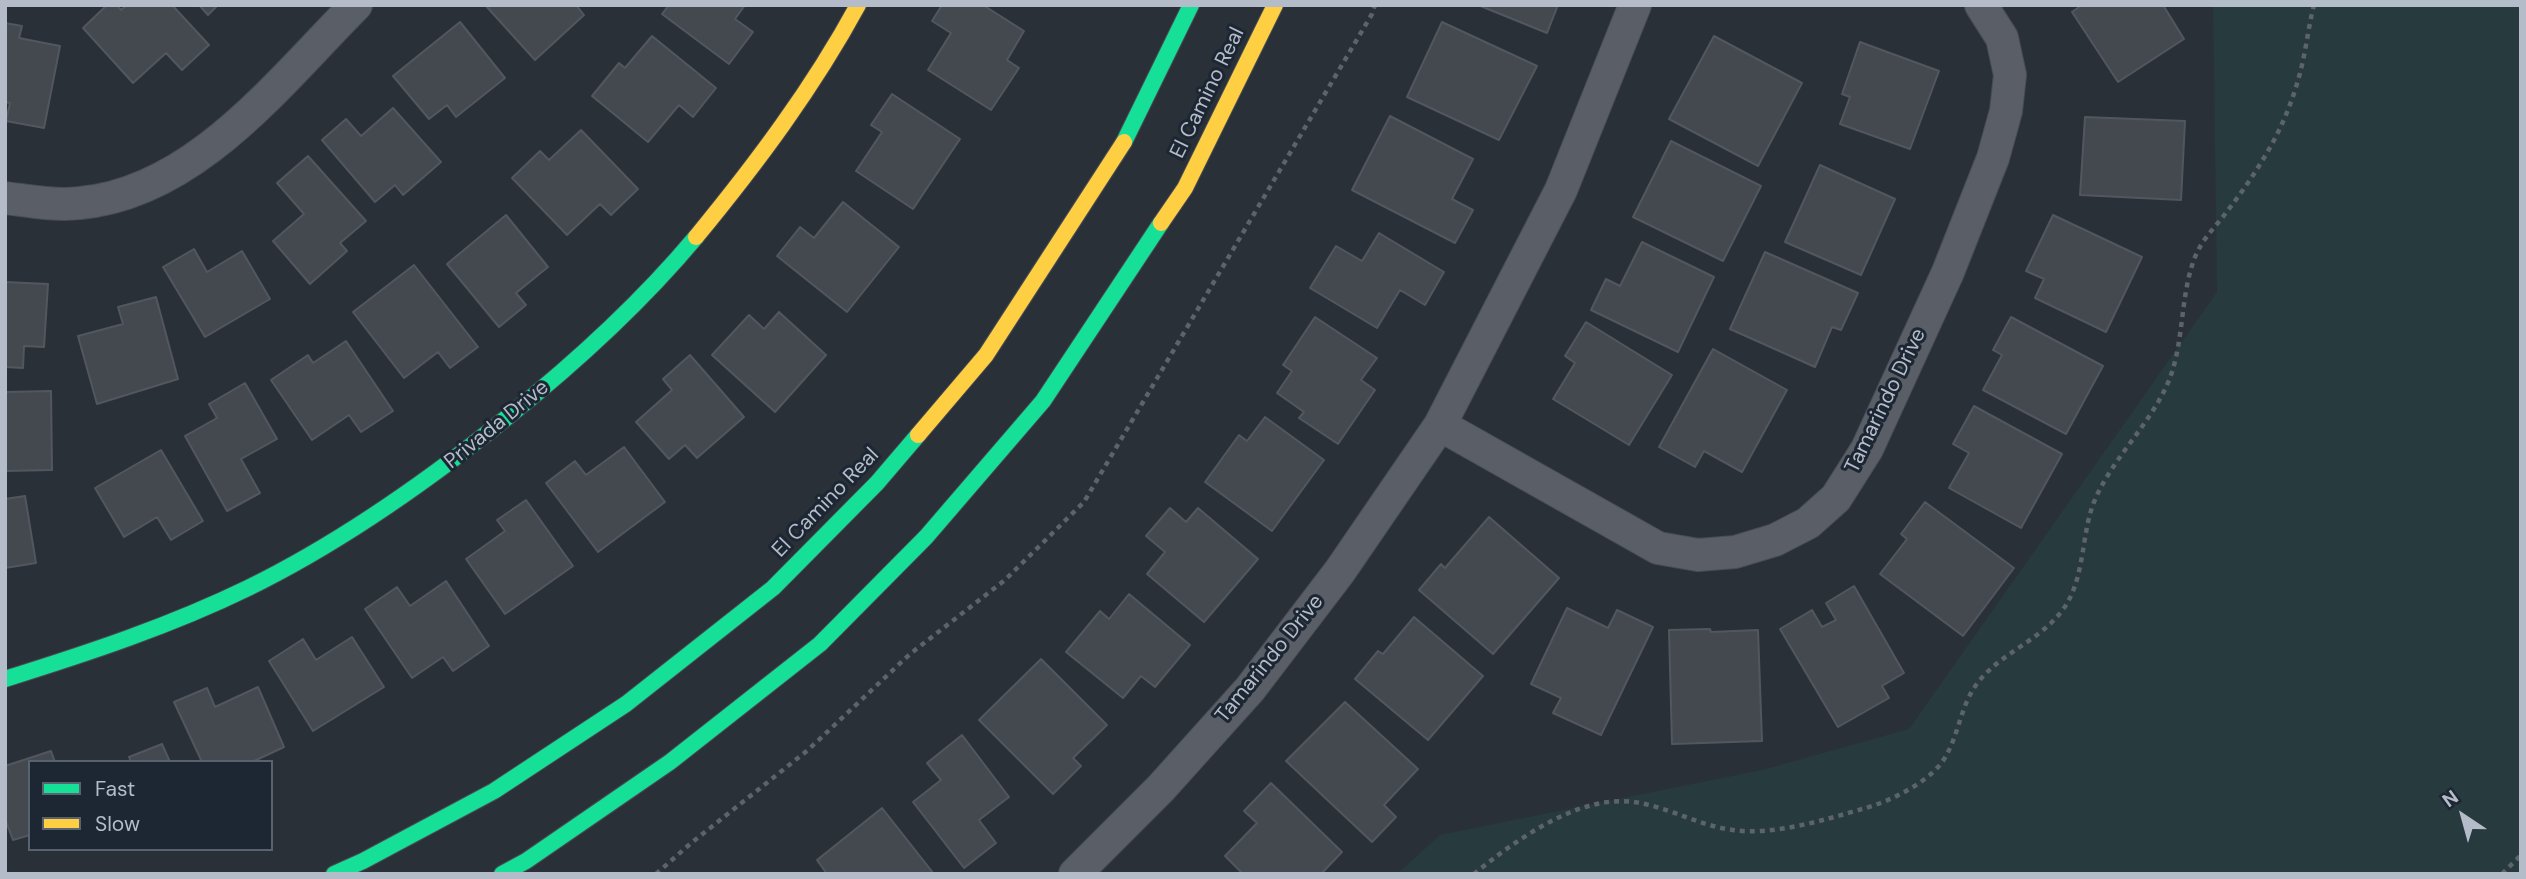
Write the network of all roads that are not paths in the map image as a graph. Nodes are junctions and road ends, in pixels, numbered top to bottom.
1 (356, 5) edge
2 (858, 5) edge
3 (1191, 5) edge
4 (1275, 5) edge
5 (1635, 5) edge
6 (1981, 5) edge
7 (5, 198) edge
8 (1440, 425) junction
9 (5, 679) edge
10 (334, 874) edge
11 (502, 874) edge
12 (1074, 874) edge

1 - 7 street
2 - 9 main road, Privada Drive
3 - 10 main road, El Camino Real
4 - 11 main road, El Camino Real
5 - 8 street, Tamarindo Drive
6 - 8 street, Tamarindo Drive
8 - 12 street, Tamarindo Drive

